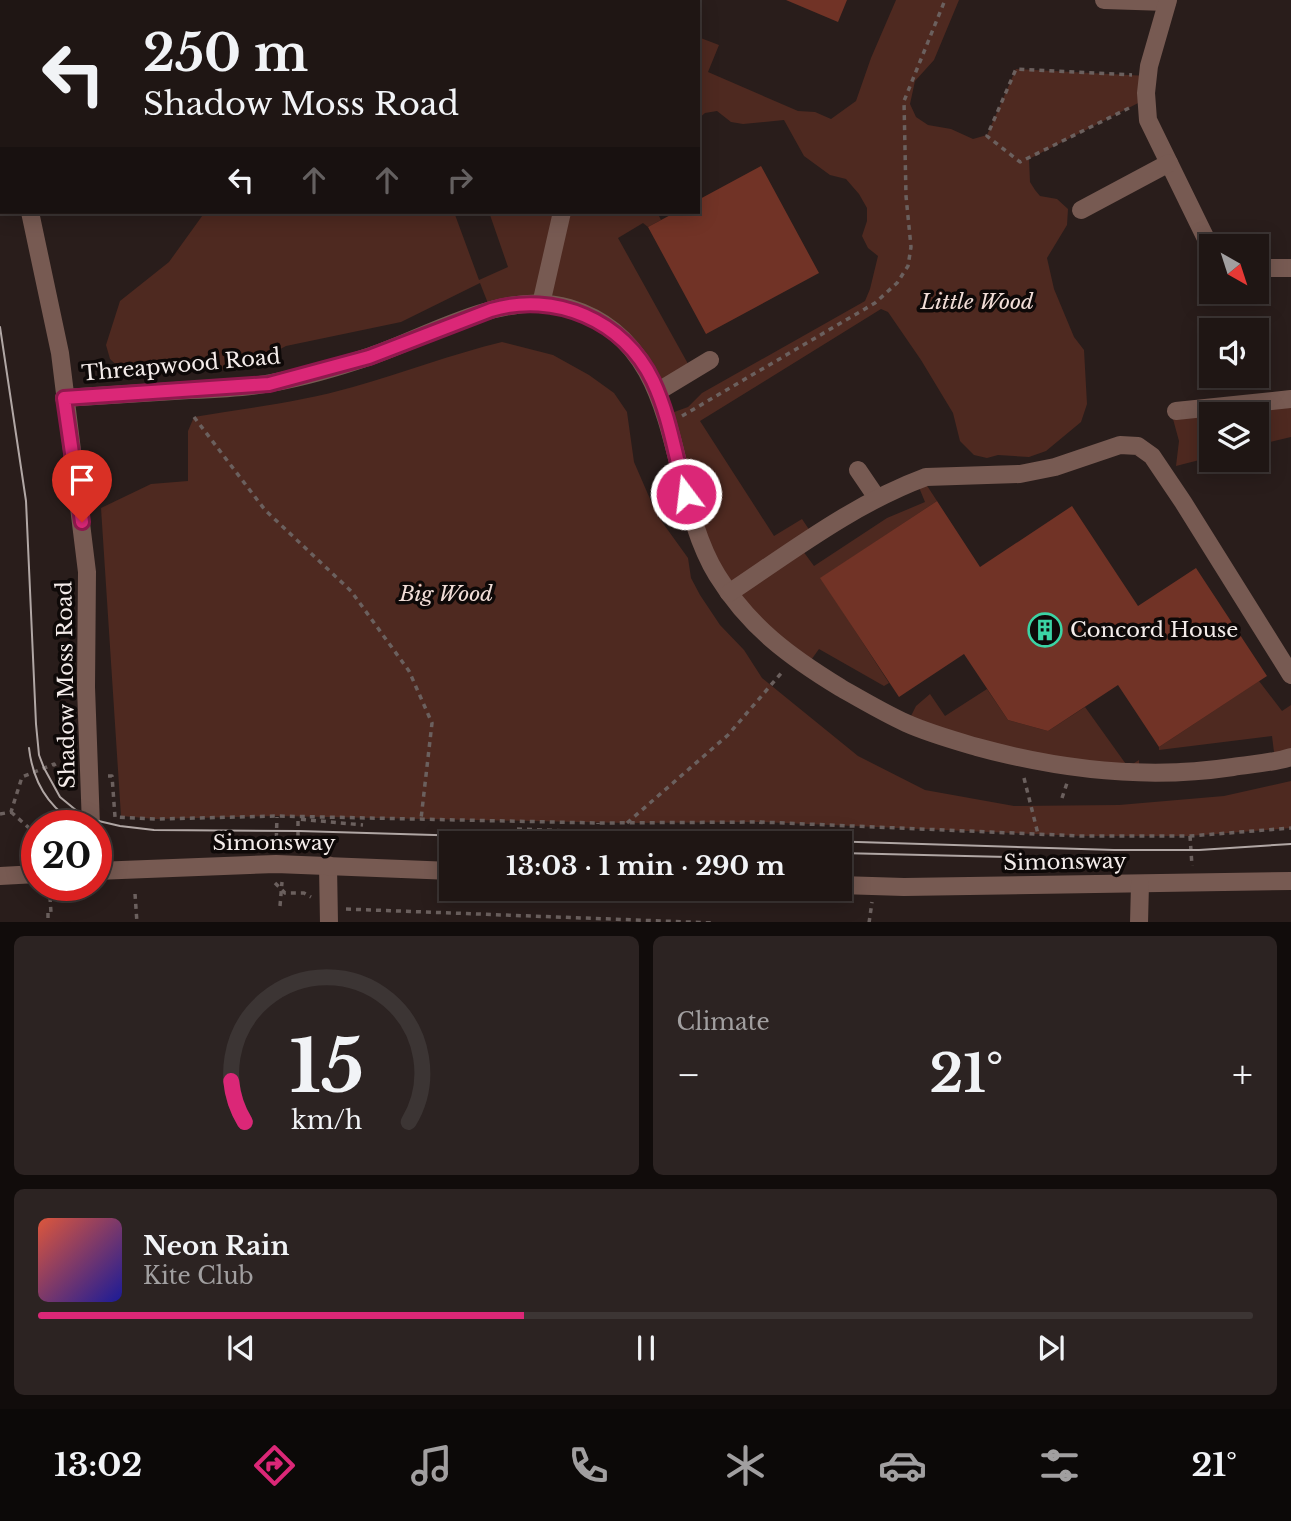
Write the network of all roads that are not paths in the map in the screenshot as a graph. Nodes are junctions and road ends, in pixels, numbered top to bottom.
1 (1104, 0) edge
2 (1167, 1) edge
3 (1169, 163) junction
4 (1081, 210) dead end
5 (33, 214) edge
6 (562, 214) edge
7 (1204, 234) edge
8 (1269, 268) edge
9 (1291, 268) edge
10 (541, 304) junction
11 (710, 360) dead end
12 (657, 392) junction
13 (64, 398) junction
14 (1291, 400) edge
15 (1176, 411) dead end
16 (858, 470) dead end
17 (877, 498) junction
18 (729, 593) junction
19 (1291, 675) edge
20 (1291, 757) edge
21 (90, 810) edge
22 (328, 865) junction
23 (112, 870) edge
24 (439, 871) edge
25 (21, 875) edge
26 (0, 876) edge
27 (1291, 881) edge
28 (1140, 884) junction
29 (852, 885) edge
30 (329, 922) edge
31 (1139, 922) edge

1 - 2 street
2 - 3 street
3 - 4 street
3 - 7 street
5 - 13 street, Shadow Moss Road
6 - 10 street
8 - 9 street
10 - 12 street, Threapwood Road
10 - 13 street, Threapwood Road
11 - 12 street
12 - 18 street, Threapwood Road
13 - 21 street, Shadow Moss Road
14 - 15 street
16 - 17 street
17 - 18 street
17 - 19 street
18 - 20 street, Threapwood Road
22 - 23 street, Simonsway
22 - 24 street, Simonsway
22 - 30 street
25 - 26 street
27 - 28 street, Simonsway
28 - 29 street, Simonsway
28 - 31 street

